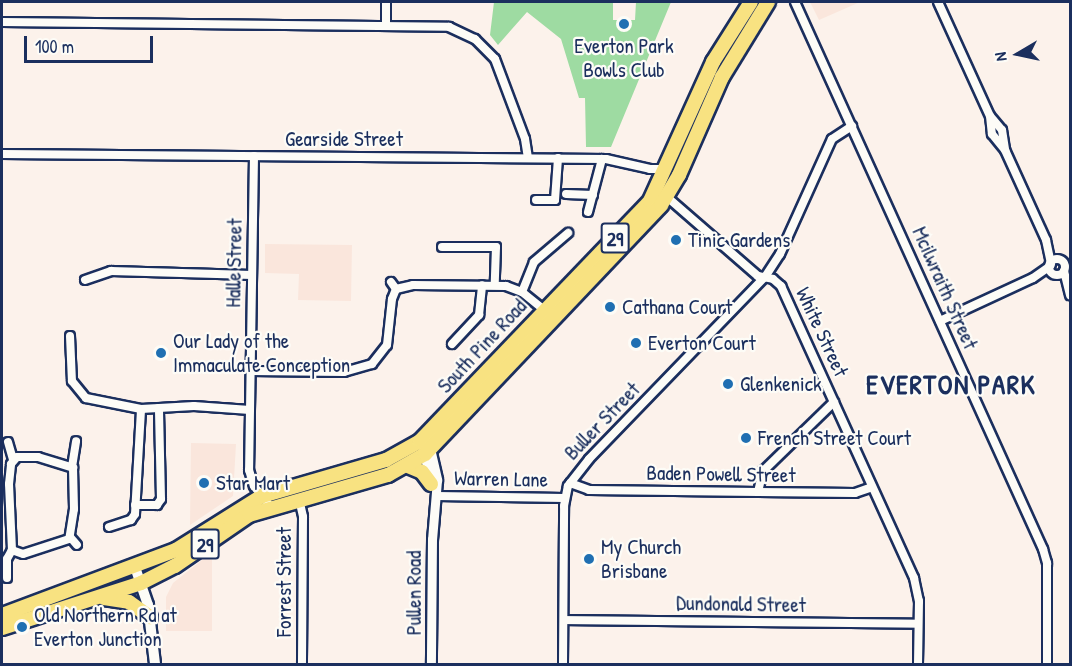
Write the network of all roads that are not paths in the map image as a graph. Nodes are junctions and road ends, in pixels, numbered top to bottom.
1 (386, 2) edge
2 (751, 2) edge
3 (768, 2) edge
4 (795, 2) edge
5 (938, 2) edge
6 (2, 22) edge
7 (386, 25) junction
8 (852, 126) junction
9 (2, 154) edge
10 (254, 156) junction
11 (528, 158) junction
12 (558, 158) junction
13 (602, 159) junction
14 (684, 164) junction
15 (665, 168) junction
16 (566, 194) dead end
17 (593, 195) junction
18 (667, 197) junction
19 (536, 200) dead end
20 (588, 212) dead end
21 (568, 233) dead end
22 (1046, 240) junction
23 (442, 247) dead end
24 (1071, 259) edge
25 (1060, 260) junction
26 (1050, 264) junction
27 (1067, 269) edge
28 (252, 275) junction
29 (1055, 275) junction
30 (765, 277) junction
31 (1033, 278) junction
32 (85, 280) dead end
33 (391, 282) dead end
34 (482, 285) junction
35 (495, 285) junction
36 (396, 289) junction
37 (522, 292) junction
38 (1070, 294) edge
39 (544, 310) junction
40 (940, 321) junction
41 (70, 336) dead end
42 (452, 344) dead end
43 (251, 371) junction
44 (834, 402) junction
45 (159, 408) junction
46 (141, 410) junction
47 (250, 410) junction
48 (76, 441) dead end
49 (8, 442) dead end
50 (425, 445) junction
51 (13, 459) junction
52 (408, 466) junction
53 (72, 467) junction
54 (570, 483) junction
55 (872, 487) junction
56 (434, 490) junction
57 (759, 492) junction
58 (5, 495) edge
59 (564, 498) junction
60 (299, 500) junction
61 (266, 502) junction
62 (135, 505) junction
63 (109, 527) dead end
64 (71, 538) junction
65 (77, 544) dead end
66 (12, 550) junction
67 (135, 567) junction
68 (7, 578) dead end
69 (141, 584) junction
70 (93, 597) junction
71 (2, 615) edge
72 (150, 617) junction
73 (564, 620) junction
74 (918, 624) junction
75 (2, 628) edge
76 (155, 664) edge
77 (302, 664) edge
78 (431, 664) edge
79 (563, 664) edge
80 (918, 664) edge
81 (1047, 664) edge

1 - 7 street
2 - 15 highway, South Pine Road / 29
3 - 14 highway, South Pine Road / 29
4 - 8 street, Mcilwraith Street
5 - 22 street
6 - 7 street
7 - 11 street
8 - 30 street, Buller Street
8 - 40 street, Mcilwraith Street
9 - 10 street, Gearside Street
10 - 11 street, Gearside Street
10 - 28 street, Halle Street
11 - 12 street, Gearside Street
12 - 13 street, Gearside Street
12 - 19 street
13 - 15 street, Gearside Street
13 - 17 street
14 - 15 street, Gearside Street
14 - 18 highway, South Pine Road / 29
15 - 39 highway, South Pine Road / 29
16 - 17 street
17 - 20 street
18 - 30 street, White Street
18 - 50 highway, South Pine Road / 29
21 - 37 street
22 - 25 street
22 - 26 street
23 - 35 street
24 - 25 street
25 - 26 street
25 - 27 street
26 - 29 street
26 - 31 street
27 - 29 street
27 - 38 street
28 - 32 street
28 - 43 street, Halle Street
29 - 31 street
29 - 38 street
30 - 44 street, White Street
30 - 54 street, Buller Street
31 - 40 street
33 - 36 street
34 - 35 street
34 - 36 street
34 - 42 street
35 - 37 street
36 - 43 street
37 - 39 street
39 - 50 highway, South Pine Road / 29
40 - 81 street, Mcilwraith Street
41 - 46 street
43 - 47 street, Halle Street
44 - 55 street, White Street
44 - 57 street
45 - 46 street
45 - 47 street
45 - 62 street
46 - 62 street
47 - 61 street, Halle Street
48 - 53 street
49 - 51 street
50 - 52 highway, South Pine Road / 29
50 - 56 street, Pullen Road
50 - 61 highway, South Pine Road / 29
51 - 53 street
51 - 58 street
52 - 56 highway
52 - 60 highway, South Pine Road / 29
53 - 64 street
54 - 57 street, Baden Powell Street
54 - 59 street, Buller Street
55 - 57 street, Baden Powell Street
55 - 74 street, White Street
56 - 59 street, Warren Lane
56 - 78 street, Pullen Road
58 - 66 street
59 - 73 street, Buller Street
60 - 61 highway, South Pine Road / 29
60 - 77 street, Forrest Street
61 - 67 highway, South Pine Road / 29
61 - 69 highway, South Pine Road / 29
62 - 63 street
64 - 65 street
64 - 66 street
66 - 68 street
67 - 69 main road
67 - 71 highway, South Pine Road
69 - 70 highway, South Pine Road
69 - 72 main road
70 - 72 highway
70 - 75 highway, South Pine Road
72 - 76 main road
73 - 74 street, Dundonald Street
73 - 79 street, Buller Street
74 - 80 street, White Street

